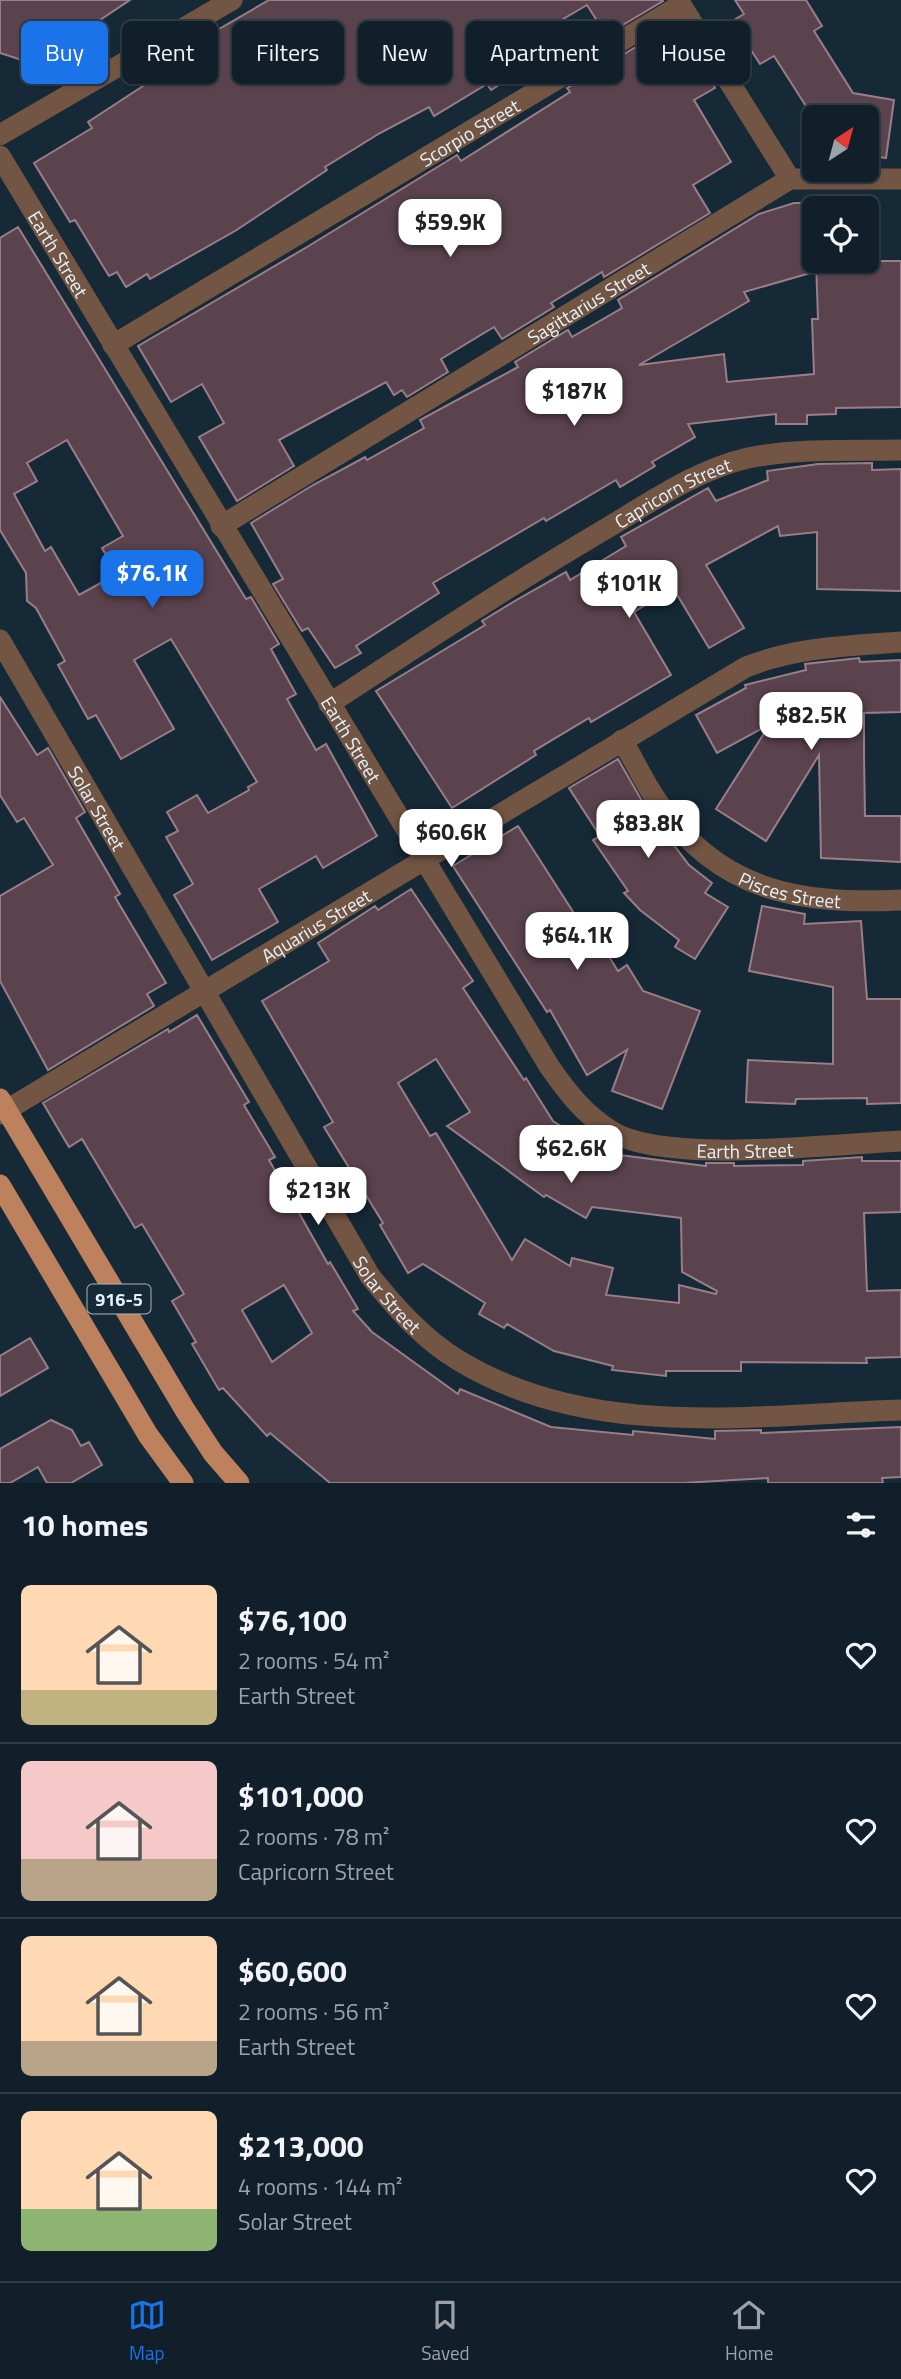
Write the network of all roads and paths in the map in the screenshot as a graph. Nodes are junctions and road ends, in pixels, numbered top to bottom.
1 (232, 0) edge
2 (680, 2) edge
3 (0, 135) edge
4 (0, 156) edge
5 (790, 179) junction
6 (901, 180) edge
7 (113, 345) junction
8 (901, 450) edge
9 (221, 526) junction
10 (0, 640) edge
11 (901, 642) edge
12 (329, 704) junction
13 (622, 740) junction
14 (424, 860) junction
15 (901, 900) edge
16 (206, 993) junction
17 (2, 1108) edge
18 (901, 1141) edge
19 (0, 1185) edge
20 (901, 1410) edge
21 (183, 1483) edge
22 (239, 1483) edge

1 - 3 street
2 - 5 street
2 - 7 street, Scorpio Street
4 - 7 street, Earth Street
5 - 6 street
5 - 9 street, Sagittarius Street
7 - 9 street, Earth Street
8 - 12 street, Capricorn Street
9 - 12 street, Earth Street
10 - 16 street, Solar Street
11 - 13 street, Aquarius Street
12 - 14 street, Earth Street
13 - 14 street, Aquarius Street
13 - 15 street, Pisces Street
14 - 16 street, Aquarius Street
14 - 18 street, Earth Street
16 - 17 street, Aquarius Street
16 - 20 street, Solar Street
17 - 22 main road, 916-5
19 - 21 main road, 916-5

